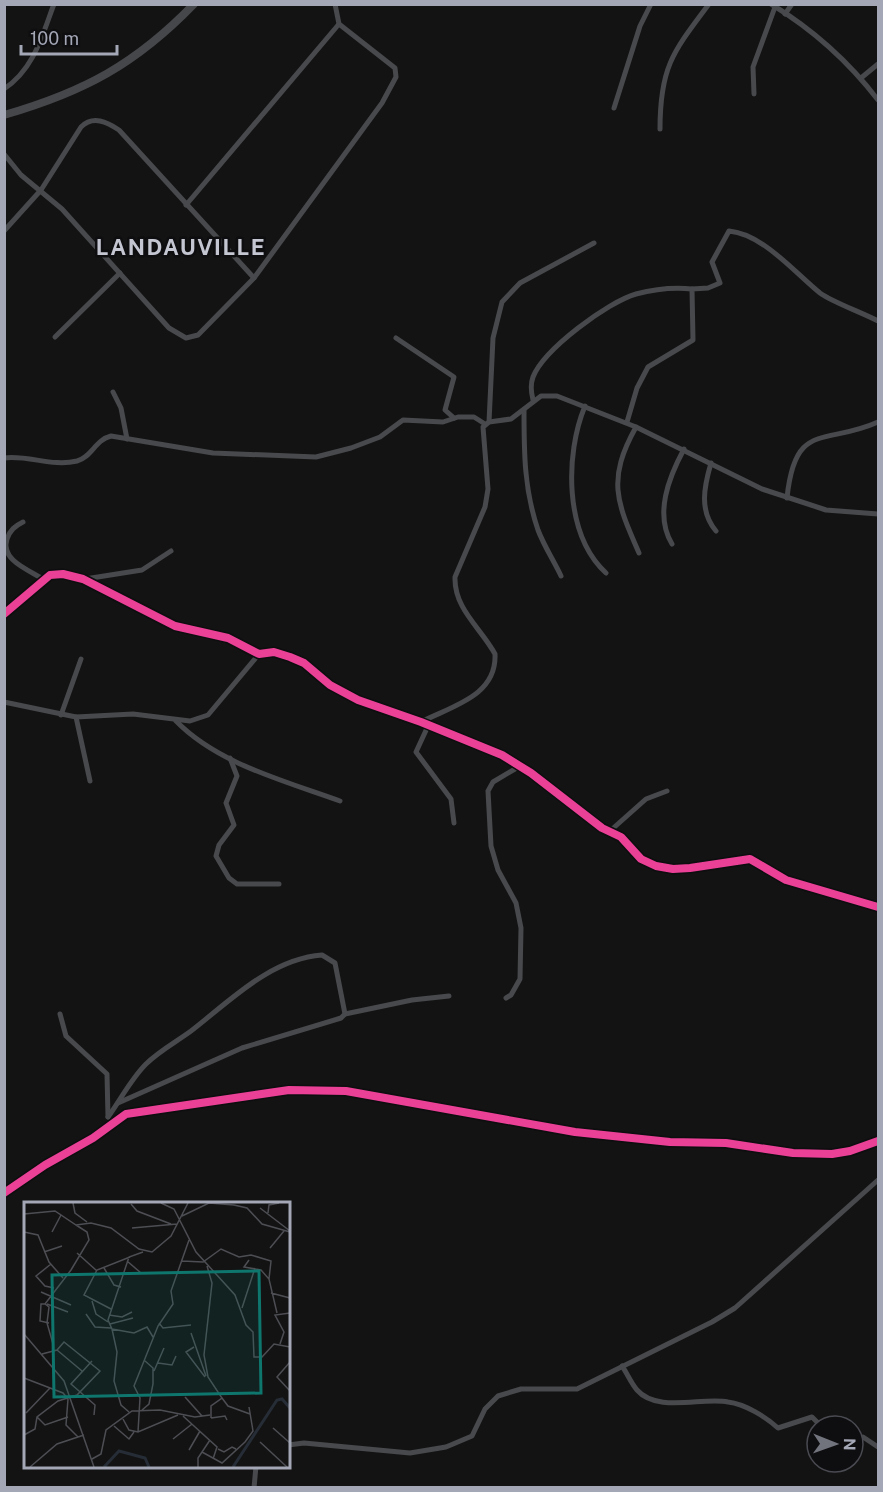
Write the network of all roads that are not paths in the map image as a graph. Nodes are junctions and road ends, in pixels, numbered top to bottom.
1 (54, 4) edge
2 (194, 4) edge
3 (651, 4) edge
4 (709, 4) edge
5 (792, 4) edge
6 (336, 5) edge
7 (773, 6) edge
8 (785, 14) junction
9 (339, 24) junction
10 (879, 64) edge
11 (861, 78) junction
12 (4, 89) edge
13 (754, 94) dead end
14 (879, 100) edge
15 (614, 108) dead end
16 (4, 115) edge
17 (660, 129) dead end
18 (4, 154) edge
19 (41, 190) junction
20 (186, 205) junction
21 (4, 231) edge
22 (594, 243) dead end
23 (120, 273) junction
24 (254, 278) junction
25 (692, 289) junction
26 (879, 321) edge
27 (55, 337) dead end
28 (396, 338) dead end
29 (113, 393) dead end
30 (533, 400) junction
31 (585, 406) junction
32 (524, 410) junction
33 (454, 418) junction
34 (627, 422) junction
35 (879, 422) edge
36 (487, 423) junction
37 (636, 427) junction
38 (127, 439) junction
39 (684, 449) junction
40 (4, 458) edge
41 (711, 463) junction
42 (787, 498) junction
43 (879, 514) edge
44 (23, 522) dead end
45 (716, 531) dead end
46 (672, 544) dead end
47 (171, 551) dead end
48 (639, 553) dead end
49 (606, 573) dead end
50 (561, 576) dead end
51 (43, 579) junction
52 (83, 580) junction
53 (4, 614) edge
54 (259, 654) junction
55 (81, 659) dead end
56 (4, 702) edge
57 (61, 715) junction
58 (76, 717) junction
59 (176, 721) junction
60 (421, 722) junction
61 (428, 726) junction
62 (230, 758) junction
63 (520, 766) junction
64 (90, 781) dead end
65 (667, 791) dead end
66 (340, 801) dead end
67 (454, 823) dead end
68 (610, 831) junction
69 (279, 884) dead end
70 (879, 907) edge
71 (450, 996) dead end
72 (506, 998) dead end
73 (60, 1014) dead end
74 (345, 1014) junction
75 (118, 1103) junction
76 (108, 1117) junction
77 (110, 1125) junction
78 (879, 1141) edge
79 (879, 1180) edge
80 (4, 1193) edge
81 (622, 1366) junction
82 (805, 1419) edge
83 (865, 1438) edge
84 (290, 1444) edge
85 (879, 1447) edge
86 (256, 1468) edge
87 (254, 1488) edge

1 - 12 street
2 - 16 street
3 - 15 street
4 - 17 street
5 - 8 street
6 - 9 street
7 - 8 street
7 - 13 street
8 - 11 street
9 - 20 street
9 - 24 street
10 - 11 street
11 - 14 street
18 - 19 street
19 - 20 street
19 - 21 street
19 - 23 street
20 - 24 street
22 - 36 street
23 - 24 street
23 - 27 street
25 - 26 street
25 - 30 street
25 - 34 street
28 - 33 street
29 - 38 street
30 - 31 street
30 - 32 street
31 - 34 street
31 - 49 street
32 - 36 street
32 - 50 street
33 - 36 street
33 - 38 street
34 - 37 street
35 - 42 street
36 - 60 street
37 - 39 street
37 - 48 street
38 - 40 street
39 - 41 street
39 - 46 street
41 - 42 street
41 - 45 street
42 - 43 street
44 - 51 street
47 - 52 street
51 - 52 street
51 - 53 street
52 - 54 street
54 - 59 street
54 - 60 street
55 - 57 street
56 - 57 street
57 - 58 street
58 - 59 street
58 - 64 street
59 - 62 street
60 - 61 street
61 - 63 street
61 - 67 street
62 - 66 street
62 - 69 street
63 - 68 street
63 - 72 street
65 - 68 street
68 - 70 street
71 - 74 street
73 - 76 street
74 - 75 street
74 - 75 street
75 - 76 street
76 - 77 street
77 - 78 street
77 - 80 street
79 - 81 street
81 - 82 street
81 - 84 street
83 - 85 street
86 - 87 street

